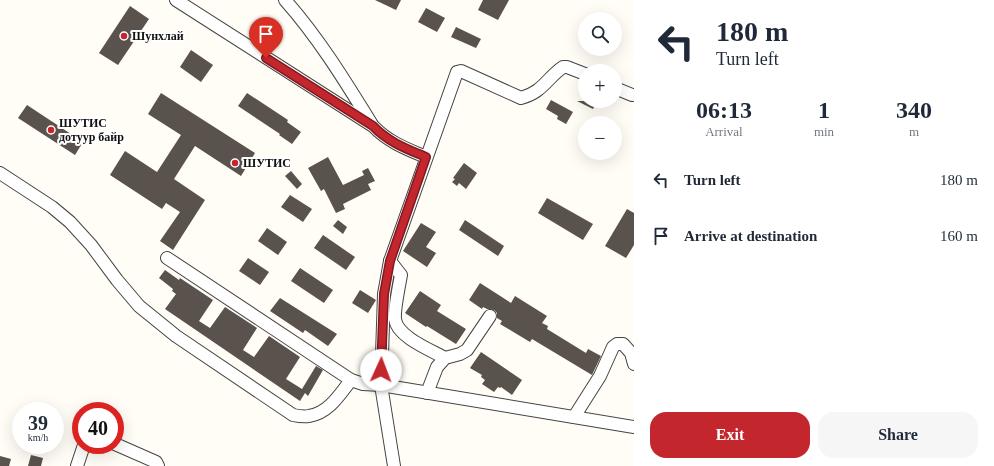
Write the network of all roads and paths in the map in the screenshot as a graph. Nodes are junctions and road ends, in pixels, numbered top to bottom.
1 (176, 0) edge
2 (285, 0) edge
3 (578, 71) edge
4 (622, 91) edge
5 (634, 95) edge
6 (373, 126) junction
7 (426, 157) junction
8 (0, 173) edge
9 (167, 258) dead end
10 (390, 261) junction
11 (490, 316) dead end
12 (445, 358) junction
13 (634, 364) edge
14 (351, 380) junction
15 (381, 385) junction
16 (427, 393) junction
17 (574, 417) junction
18 (634, 427) edge
19 (124, 448) edge
20 (81, 454) edge
21 (77, 466) edge
22 (158, 466) edge
23 (394, 466) edge

1 - 6 street
2 - 6 street
3 - 7 street
4 - 5 street
6 - 7 street
7 - 10 street
8 - 14 street
9 - 14 street
10 - 12 street
10 - 15 street
11 - 12 street
12 - 16 street
13 - 17 street
14 - 15 street
15 - 16 street
15 - 23 street
16 - 17 street
17 - 18 street
19 - 22 street
20 - 21 street

